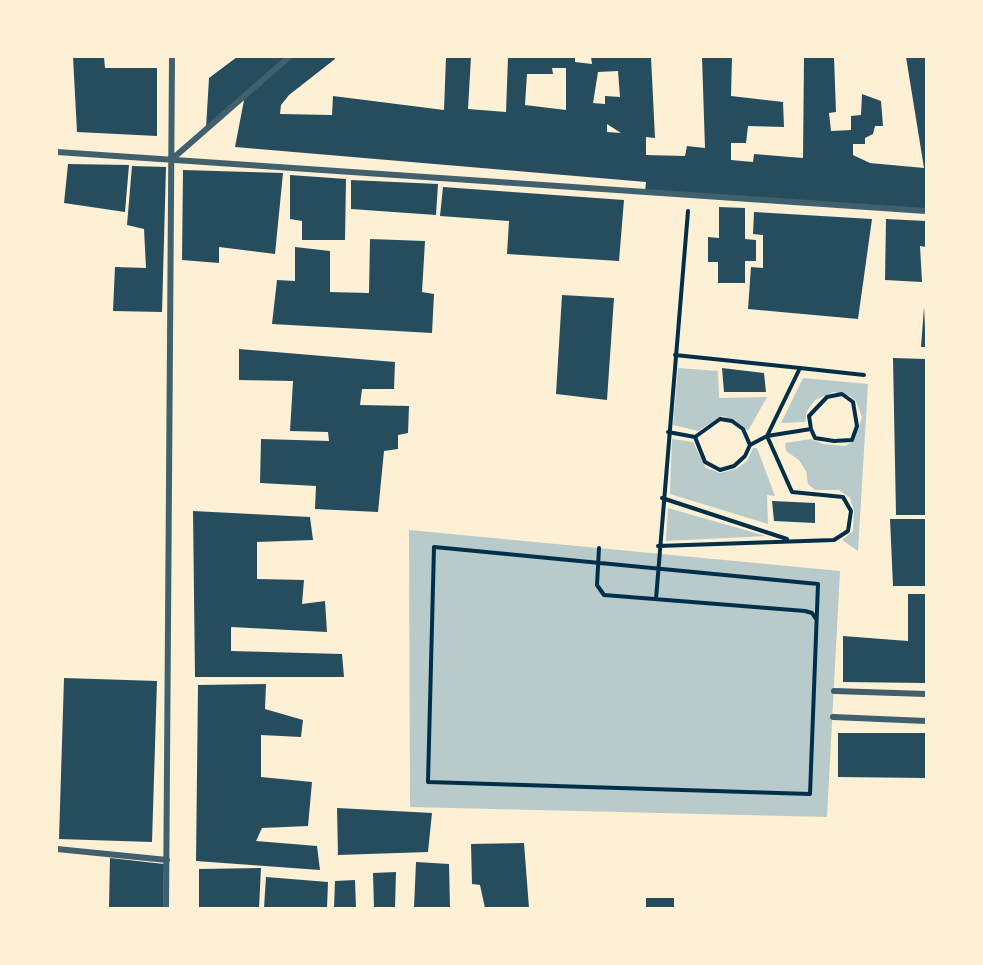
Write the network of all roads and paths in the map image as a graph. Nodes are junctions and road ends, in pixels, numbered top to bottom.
1 (172, 57) edge
2 (288, 57) edge
3 (57, 152) edge
4 (171, 160) junction
5 (690, 195) junction
6 (926, 211) edge
7 (675, 355) junction
8 (800, 368) junction
9 (864, 375) dead end
10 (811, 429) junction
11 (668, 432) junction
12 (767, 436) junction
13 (695, 437) junction
14 (750, 445) junction
15 (662, 498) junction
16 (790, 540) junction
17 (658, 546) junction
18 (599, 548) dead end
19 (599, 563) junction
20 (658, 568) junction
21 (656, 599) junction
22 (817, 621) junction
23 (834, 691) dead end
24 (926, 694) edge
25 (833, 717) dead end
26 (926, 721) edge
27 (57, 849) edge
28 (168, 860) junction
29 (166, 908) edge

1 - 4 street
2 - 4 street
3 - 4 street
4 - 5 street
4 - 28 street
5 - 6 street
5 - 7 path
7 - 8 path
7 - 11 path
8 - 9 path
8 - 12 path
10 - 10 path
10 - 12 path
11 - 13 path
11 - 15 path
12 - 14 path
12 - 16 path
13 - 14 path
13 - 14 path
15 - 16 path
15 - 17 path
16 - 17 path
17 - 20 path
18 - 19 path
19 - 20 path
19 - 21 path
19 - 22 path
20 - 21 path
20 - 22 path
21 - 22 path
23 - 24 street
25 - 26 street
27 - 28 street
28 - 29 street

